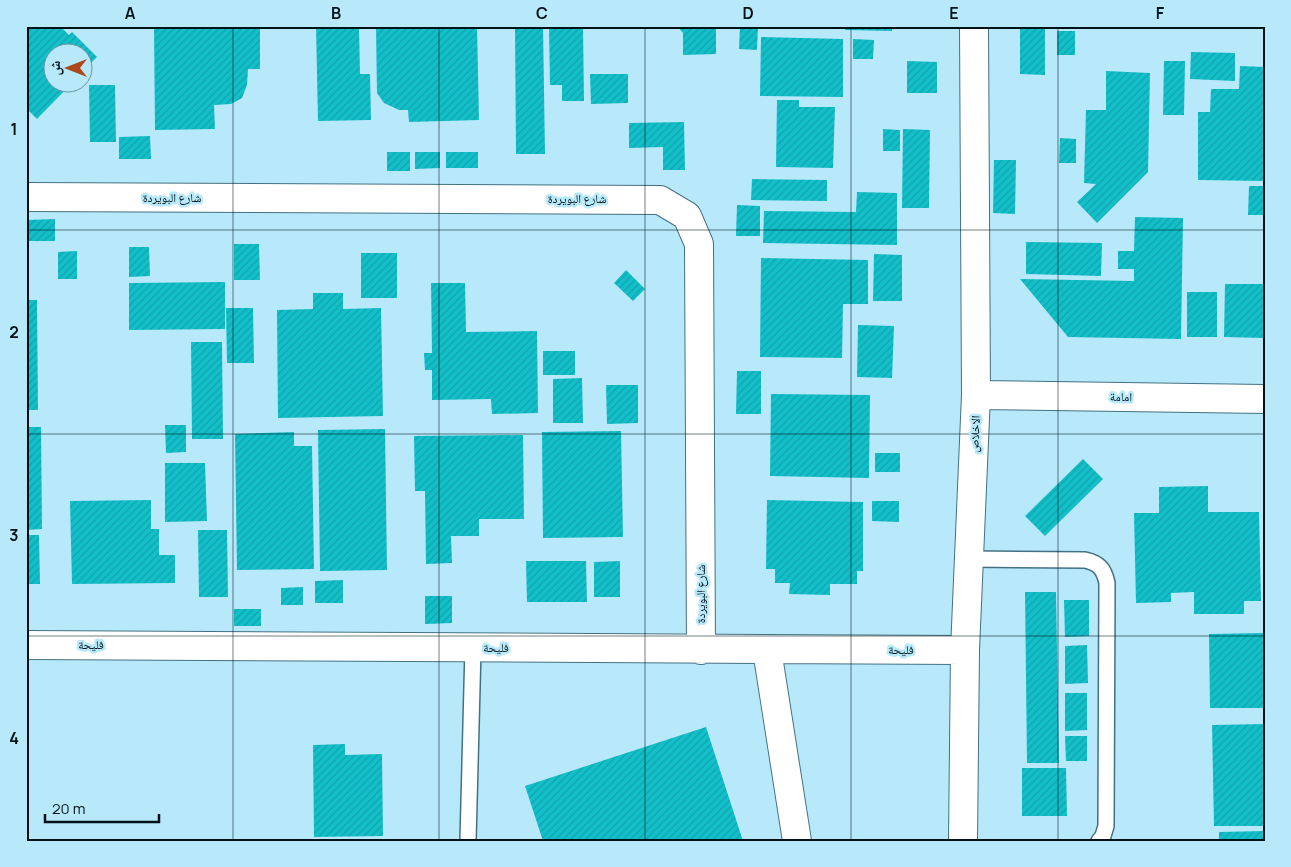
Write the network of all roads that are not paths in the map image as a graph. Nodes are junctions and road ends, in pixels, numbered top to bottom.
1 (974, 26) edge
2 (26, 197) edge
3 (976, 395) junction
4 (1265, 399) edge
5 (969, 558) junction
6 (26, 644) edge
7 (473, 648) junction
8 (701, 650) junction
9 (767, 650) junction
10 (965, 650) junction
11 (468, 841) edge
12 (797, 841) edge
13 (963, 841) edge
14 (1099, 841) edge

1 - 3 street, الاخلاص
2 - 8 street, شارع البويردة
3 - 4 street, امامة
3 - 5 street, الاخلاص
5 - 10 street, الاخلاص
5 - 14 lane
6 - 7 street, فليحة
7 - 8 street, فليحة
7 - 11 lane
8 - 9 street, فليحة
9 - 10 street, فليحة
9 - 12 street
10 - 13 street, الاخلاص

